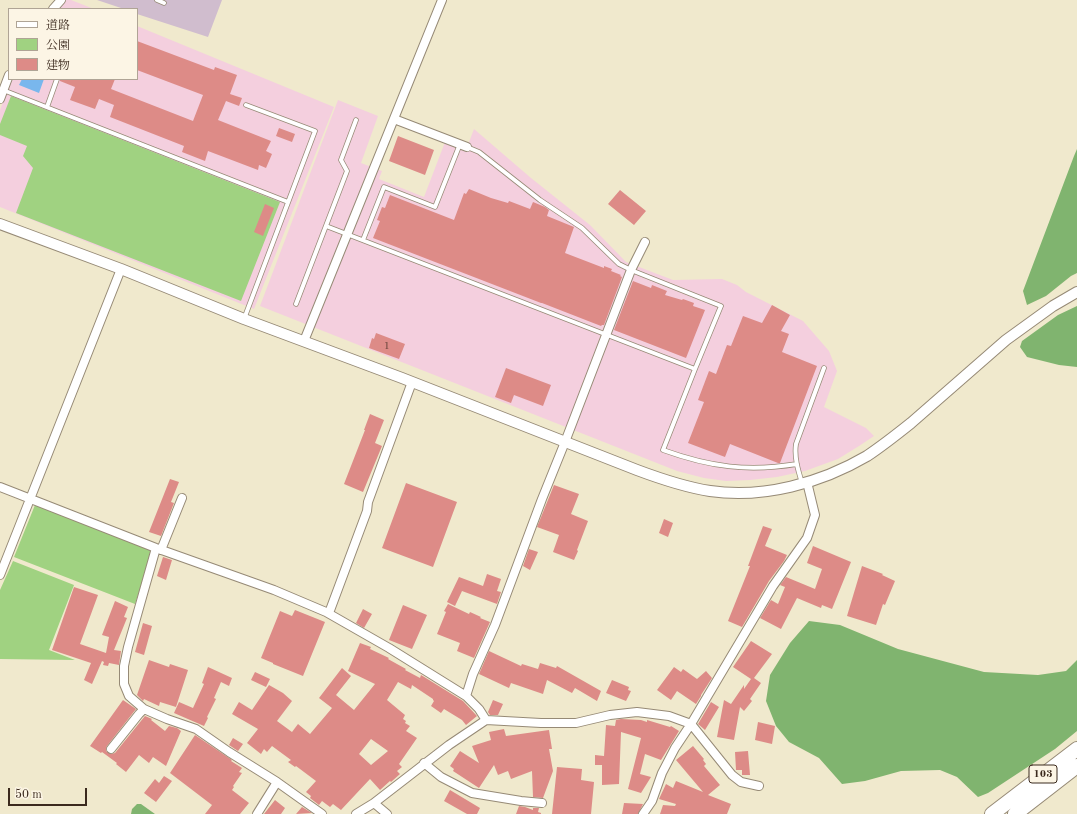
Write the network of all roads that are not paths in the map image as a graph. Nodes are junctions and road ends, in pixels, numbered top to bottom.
1 (61, 0) edge
2 (157, 0) edge
3 (442, 0) edge
4 (164, 3) dead end
5 (54, 8) edge
6 (8, 78) edge
7 (57, 80) edge
8 (3, 90) junction
9 (0, 99) edge
10 (246, 105) dead end
11 (47, 107) junction
12 (394, 119) junction
13 (356, 120) dead end
14 (464, 145) junction
15 (288, 202) junction
16 (0, 224) edge
17 (326, 226) junction
18 (348, 234) junction
19 (363, 240) junction
20 (645, 242) dead end
21 (121, 269) junction
22 (631, 270) junction
23 (1077, 292) edge
24 (296, 304) dead end
25 (244, 319) junction
26 (606, 334) junction
27 (304, 341) junction
28 (824, 368) dead end
29 (696, 369) junction
30 (412, 382) junction
31 (565, 442) junction
32 (797, 464) junction
33 (804, 483) junction
34 (0, 487) edge
35 (182, 498) dead end
36 (30, 499) junction
37 (159, 549) junction
38 (0, 575) edge
39 (329, 613) junction
40 (466, 696) junction
41 (144, 709) junction
42 (486, 720) junction
43 (690, 724) junction
44 (1077, 748) edge
45 (111, 749) dead end
46 (424, 763) junction
47 (1077, 766) edge
48 (277, 782) junction
49 (760, 786) dead end
50 (374, 803) junction
51 (542, 803) dead end
52 (1017, 813) edge
53 (257, 814) edge
54 (322, 814) edge
55 (356, 814) edge
56 (388, 814) edge
57 (643, 814) edge
58 (992, 814) edge

1 - 5 street
2 - 4 lane
3 - 12 street
6 - 8 street
7 - 11 lane
8 - 9 street
8 - 11 lane
10 - 15 lane
11 - 15 lane
12 - 14 street
12 - 18 street
13 - 17 lane
14 - 19 lane
14 - 22 lane
15 - 25 lane
16 - 21 street
17 - 18 lane
17 - 24 lane
18 - 19 lane
18 - 27 street
19 - 26 lane
20 - 22 street
21 - 25 street
21 - 36 street
22 - 26 street
22 - 29 lane
23 - 33 street
25 - 27 street
26 - 29 lane
26 - 31 street
27 - 30 street
28 - 32 lane
29 - 32 lane
30 - 31 street
30 - 39 street
31 - 33 street
31 - 40 street
32 - 33 lane
33 - 43 street
34 - 36 street
35 - 37 street
36 - 37 street
36 - 38 street
37 - 39 street
37 - 41 street
39 - 40 street
40 - 42 street
41 - 45 street
41 - 48 street
42 - 43 street
42 - 46 street
43 - 49 street
43 - 57 street
44 - 58 highway, 103
46 - 50 street
46 - 51 street
47 - 52 highway, 103
48 - 53 street
48 - 54 street
50 - 55 street
50 - 56 street

